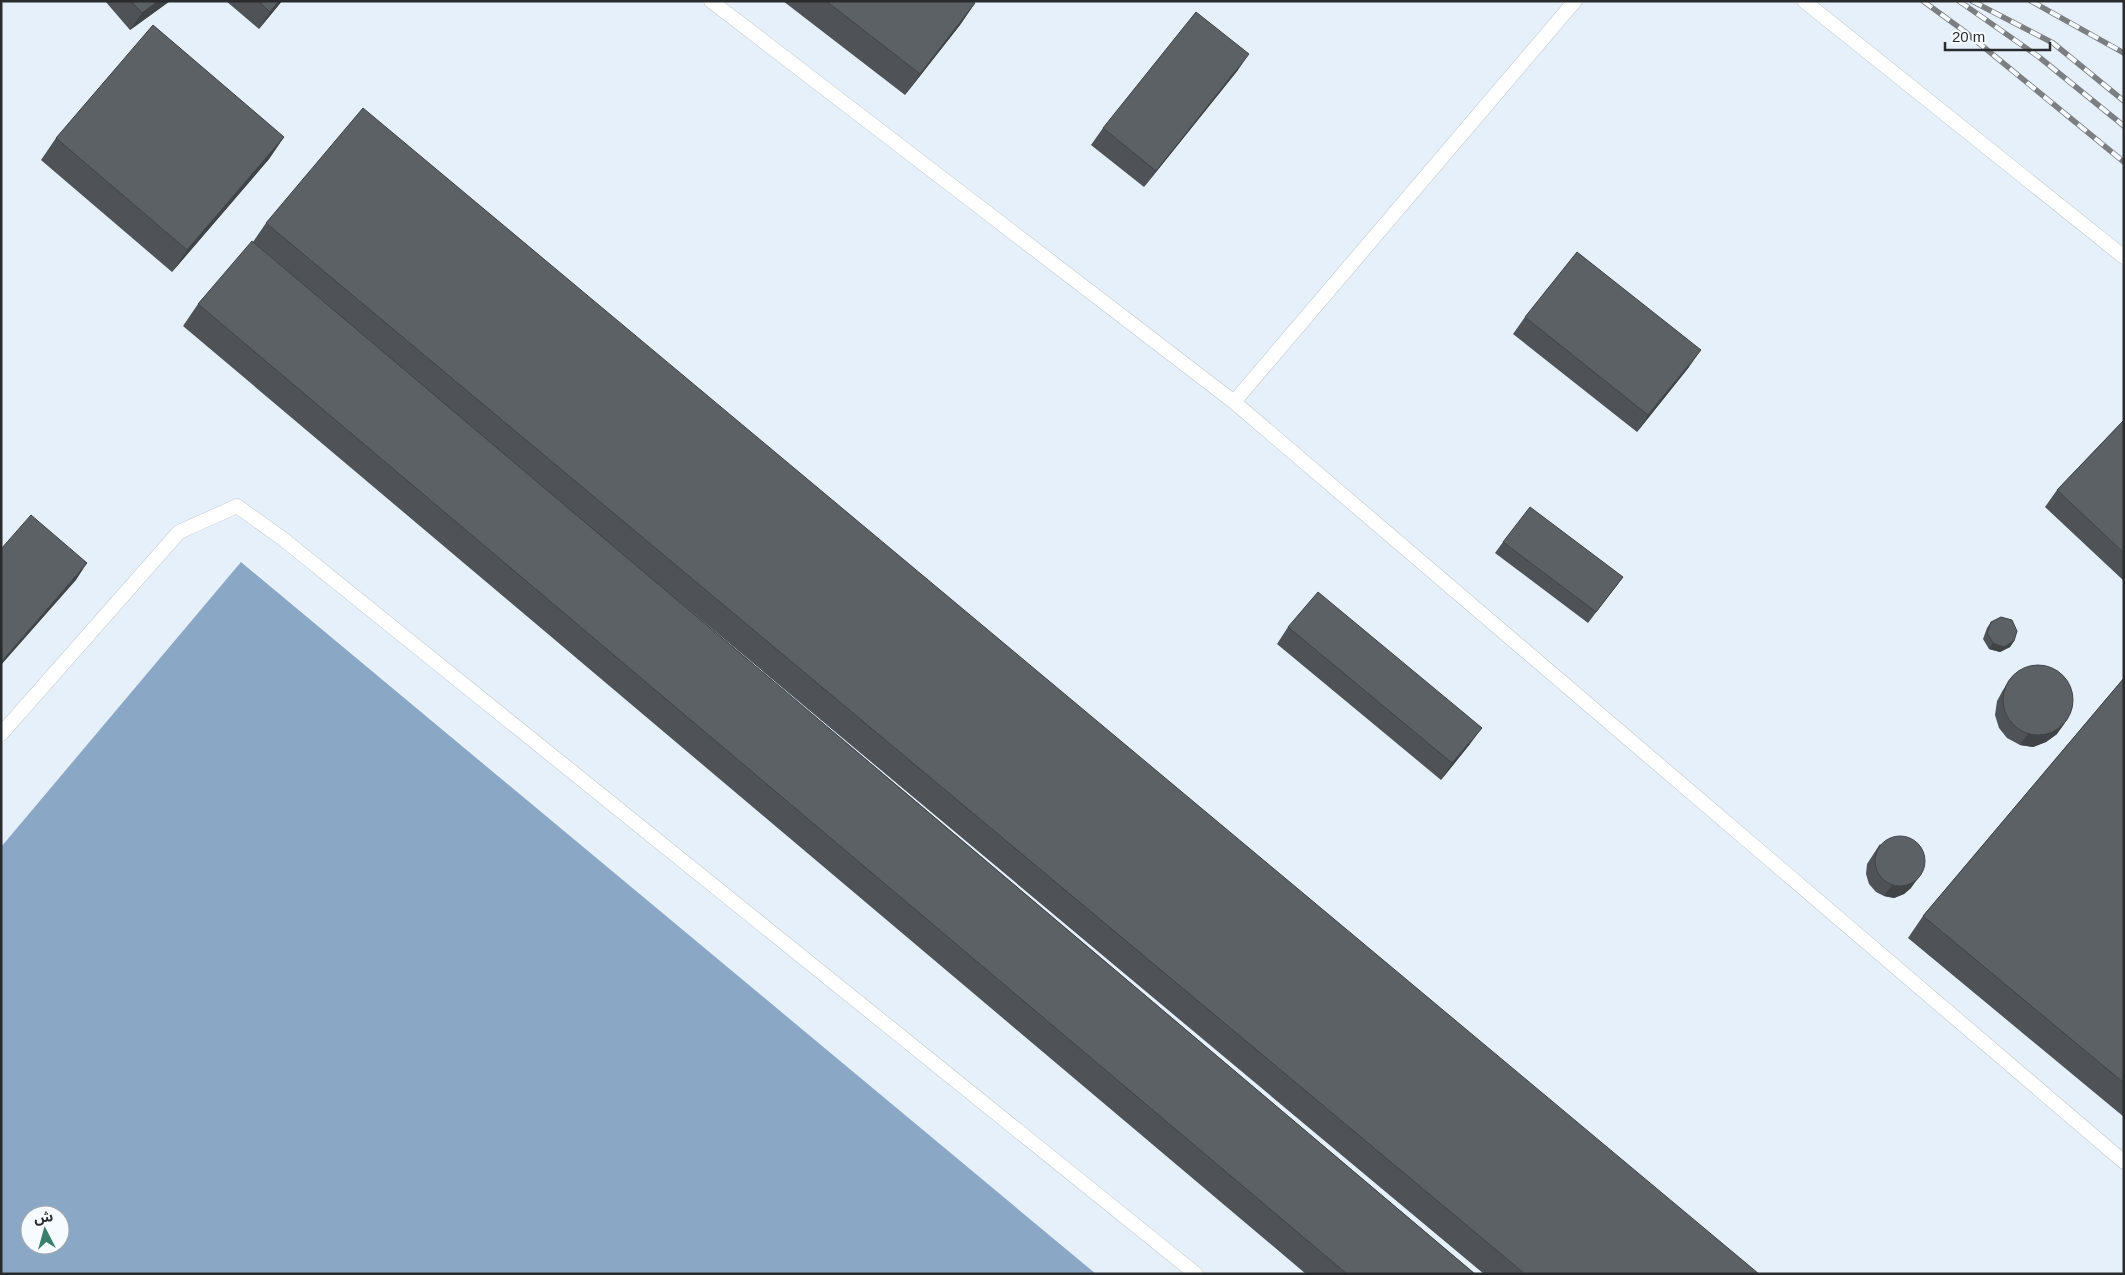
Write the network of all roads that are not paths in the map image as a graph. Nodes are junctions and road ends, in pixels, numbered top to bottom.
1 (711, 1) edge
2 (1575, 1) edge
3 (1804, 1) edge
4 (2124, 257) edge
5 (1234, 402) junction
6 (1, 734) edge
7 (2124, 1162) edge
8 (1196, 1274) edge

1 - 5 lane
2 - 5 lane
3 - 4 lane
5 - 7 lane
6 - 8 lane

